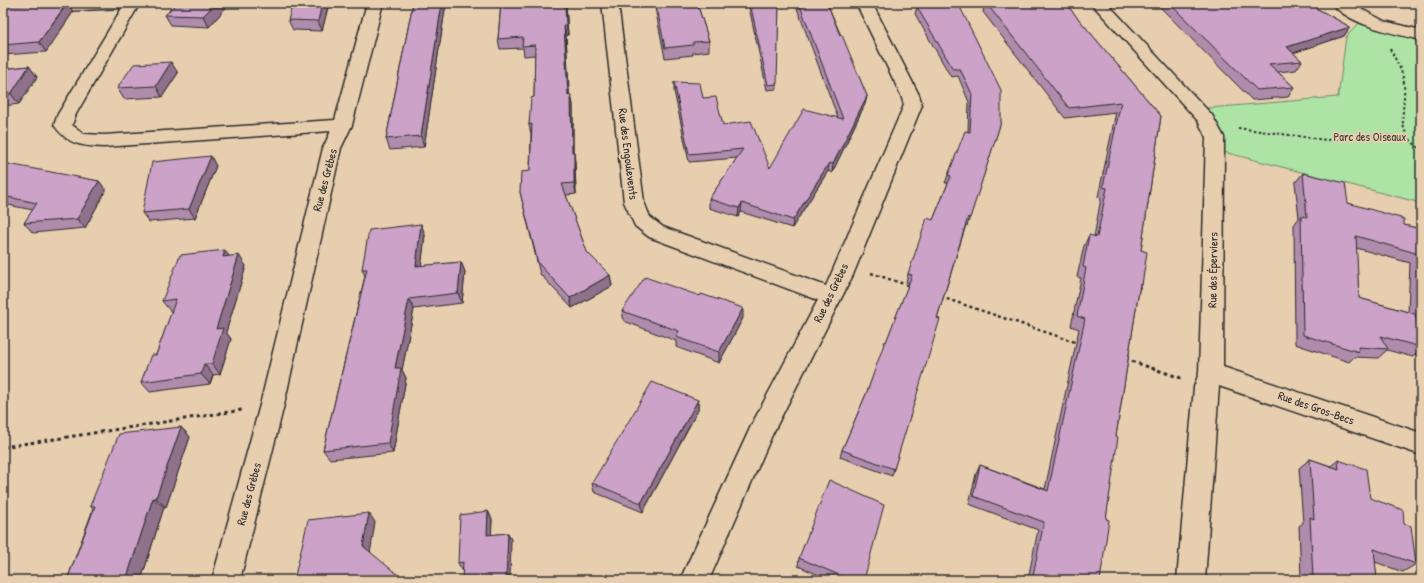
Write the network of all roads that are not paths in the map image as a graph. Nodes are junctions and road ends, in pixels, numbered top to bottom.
1 (130, 3) edge
2 (375, 3) edge
3 (610, 3) edge
4 (864, 3) edge
5 (1099, 3) edge
6 (1340, 3) edge
7 (3, 9) edge
8 (1421, 35) edge
9 (343, 125) junction
10 (830, 296) junction
11 (1209, 380) junction
12 (1421, 444) edge
13 (226, 580) edge
14 (694, 580) edge
15 (1191, 580) edge

1 - 7 street
1 - 9 street
2 - 9 street
3 - 10 street, Rue des Engoulevents
4 - 10 street, Rue des Grèbes
5 - 11 street, Rue des Éperviers
6 - 8 street
9 - 13 street, Rue des Grèbes
10 - 14 street, Rue des Grèbes
11 - 12 street, Rue des Gros-Becs
11 - 15 street, Rue des Éperviers

